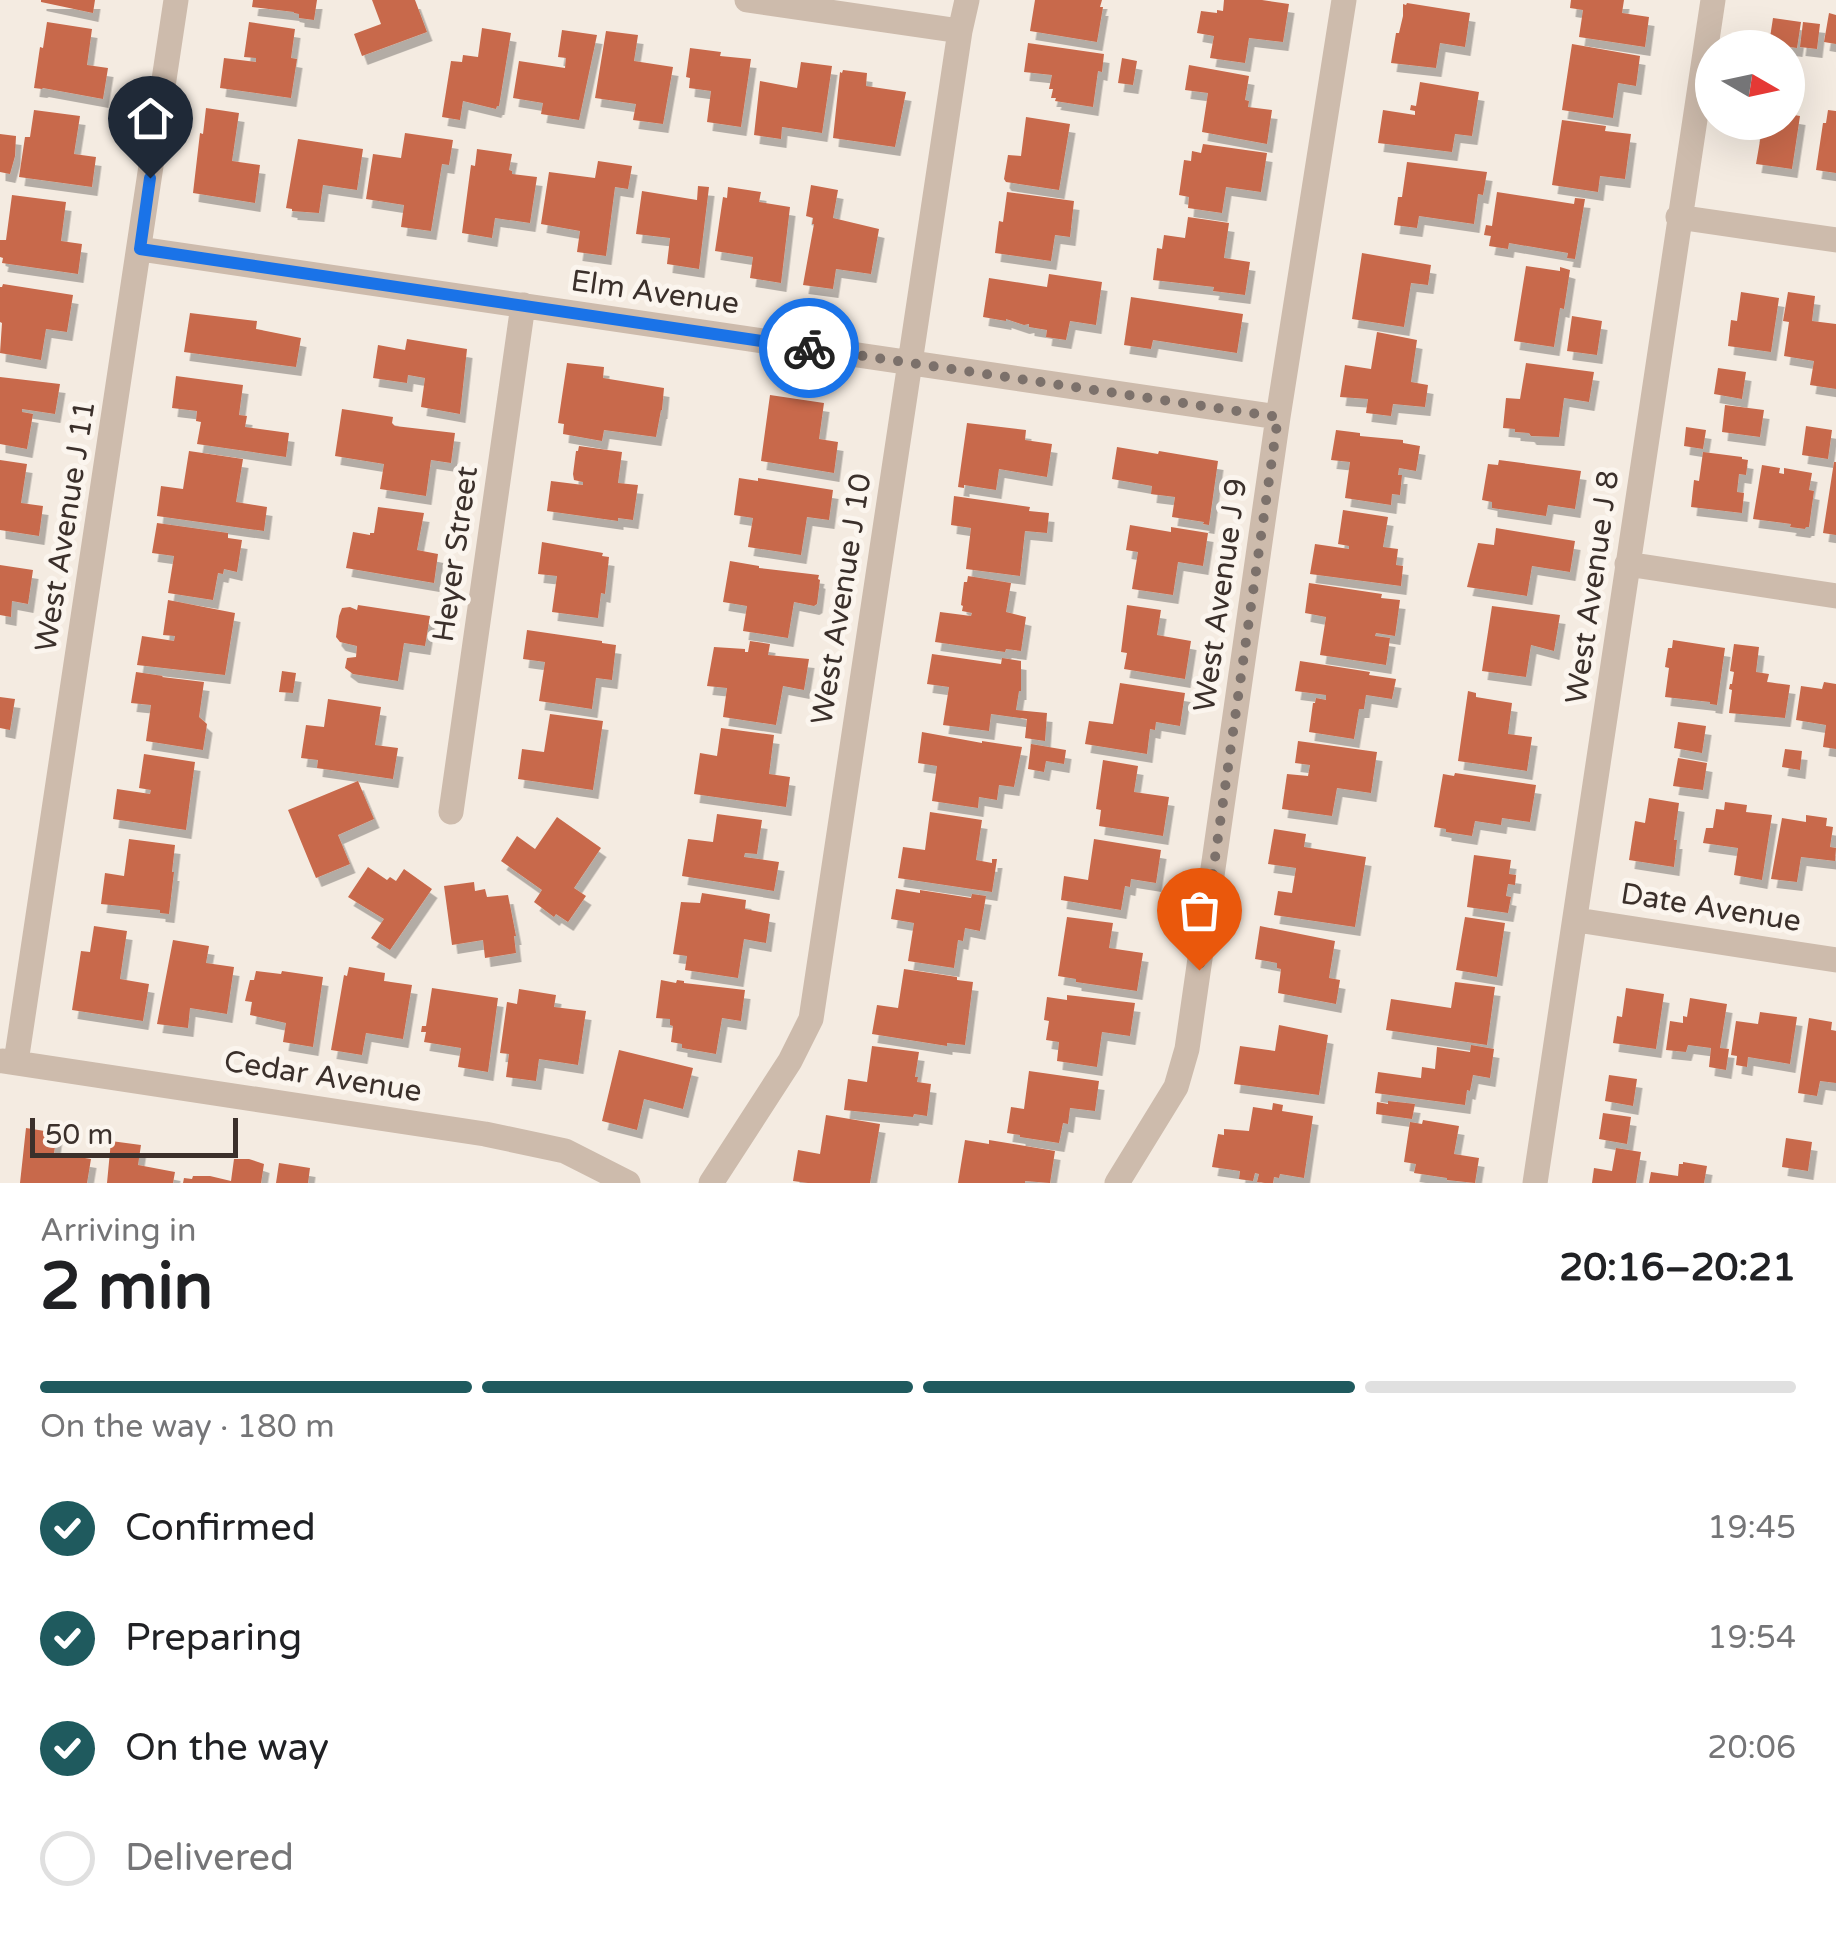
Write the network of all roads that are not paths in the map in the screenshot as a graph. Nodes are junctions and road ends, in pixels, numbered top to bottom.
1 (176, 0) edge
2 (747, 0) edge
3 (968, 0) edge
4 (1344, 0) edge
5 (1714, 0) edge
6 (960, 31) junction
7 (1678, 217) junction
8 (1836, 240) edge
9 (140, 249) junction
10 (523, 305) junction
11 (909, 362) junction
12 (1278, 417) junction
13 (1627, 564) junction
14 (1836, 596) edge
15 (451, 812) dead end
16 (1577, 920) junction
17 (1836, 960) edge
18 (8, 1061) edge
19 (628, 1183) edge
20 (711, 1183) edge
21 (1117, 1183) edge
22 (1535, 1183) edge

1 - 9 street, West Avenue J 11
2 - 6 street
3 - 6 street, West Avenue J 10
4 - 12 street, West Avenue J 9
5 - 7 street, West Avenue J 8
6 - 11 street, West Avenue J 10
7 - 8 street
7 - 13 street, West Avenue J 8
9 - 10 street, Elm Avenue
9 - 18 street, West Avenue J 11
10 - 11 street, Elm Avenue
10 - 15 street, Heyer Street
11 - 12 street, Elm Avenue
11 - 20 street, West Avenue J 10
12 - 21 street, West Avenue J 9
13 - 14 street
13 - 16 street, West Avenue J 8
16 - 17 street, Date Avenue
16 - 22 street, West Avenue J 8
18 - 19 street, Cedar Avenue

